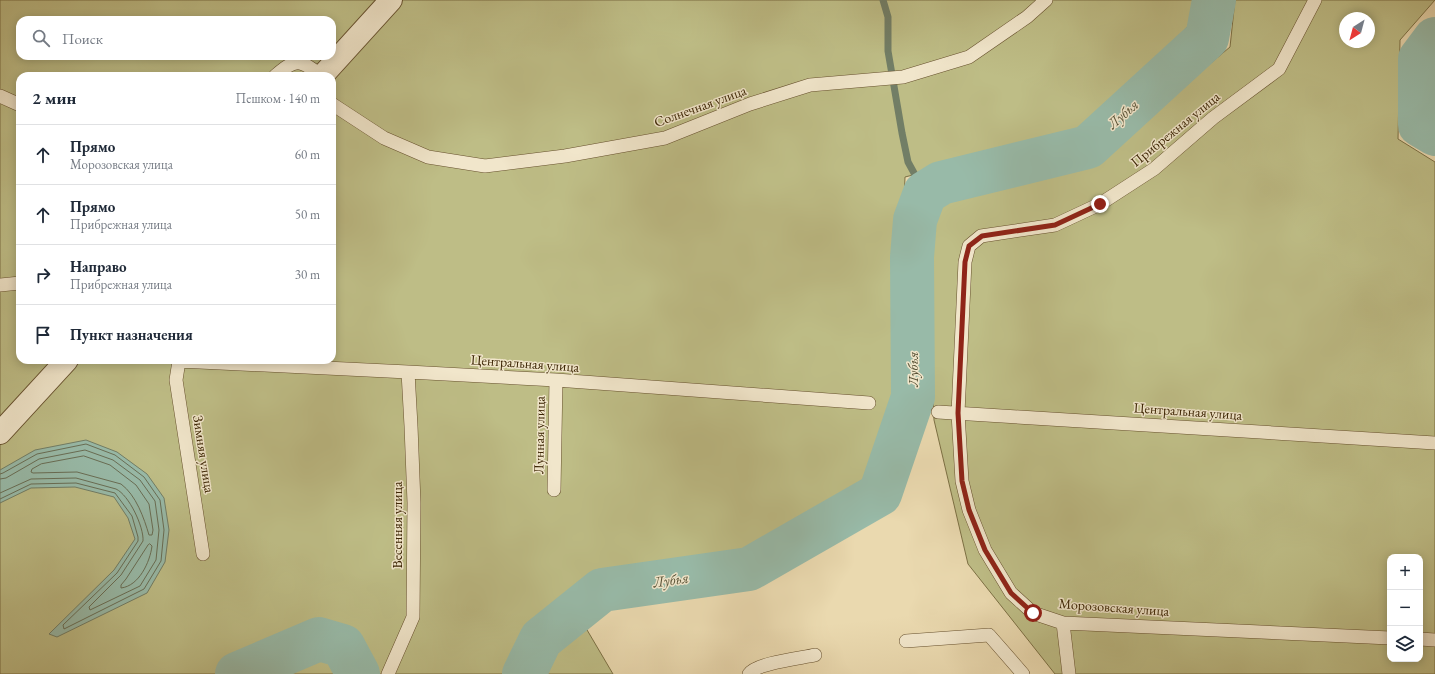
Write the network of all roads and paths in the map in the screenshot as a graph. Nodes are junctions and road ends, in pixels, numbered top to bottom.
1 (391, 0) edge
2 (1046, 0) edge
3 (1315, 0) edge
4 (280, 72) edge
5 (317, 72) edge
6 (326, 72) edge
7 (0, 96) edge
8 (16, 103) edge
9 (336, 107) edge
10 (16, 283) edge
11 (0, 285) edge
12 (63, 364) edge
13 (178, 364) edge
14 (241, 364) edge
15 (408, 372) junction
16 (556, 380) junction
17 (868, 403) dead end
18 (938, 412) dead end
19 (958, 413) junction
20 (0, 433) edge
21 (1435, 443) edge
22 (554, 490) dead end
23 (203, 554) dead end
24 (1063, 623) junction
25 (1387, 638) edge
26 (1423, 639) edge
27 (1435, 640) edge
28 (906, 642) dead end
29 (816, 655) dead end
30 (388, 674) edge
31 (749, 674) edge
32 (1023, 674) edge
33 (1069, 674) edge

1 - 6 street
2 - 9 lane, Солнечная улица
3 - 19 lane, Прибрежная улица
4 - 5 lane
7 - 8 lane
10 - 11 lane
12 - 20 street
13 - 23 lane, Зимняя улица
14 - 15 lane, Центральная улица
15 - 16 lane, Центральная улица
15 - 30 lane, Весенняя улица
16 - 17 lane, Центральная улица
16 - 22 lane, Лунная улица
18 - 19 lane, Центральная улица
19 - 21 lane, Центральная улица
19 - 24 lane, Морозовская улица
24 - 25 lane, Морозовская улица
24 - 33 lane
26 - 27 lane
28 - 32 lane
29 - 31 lane

